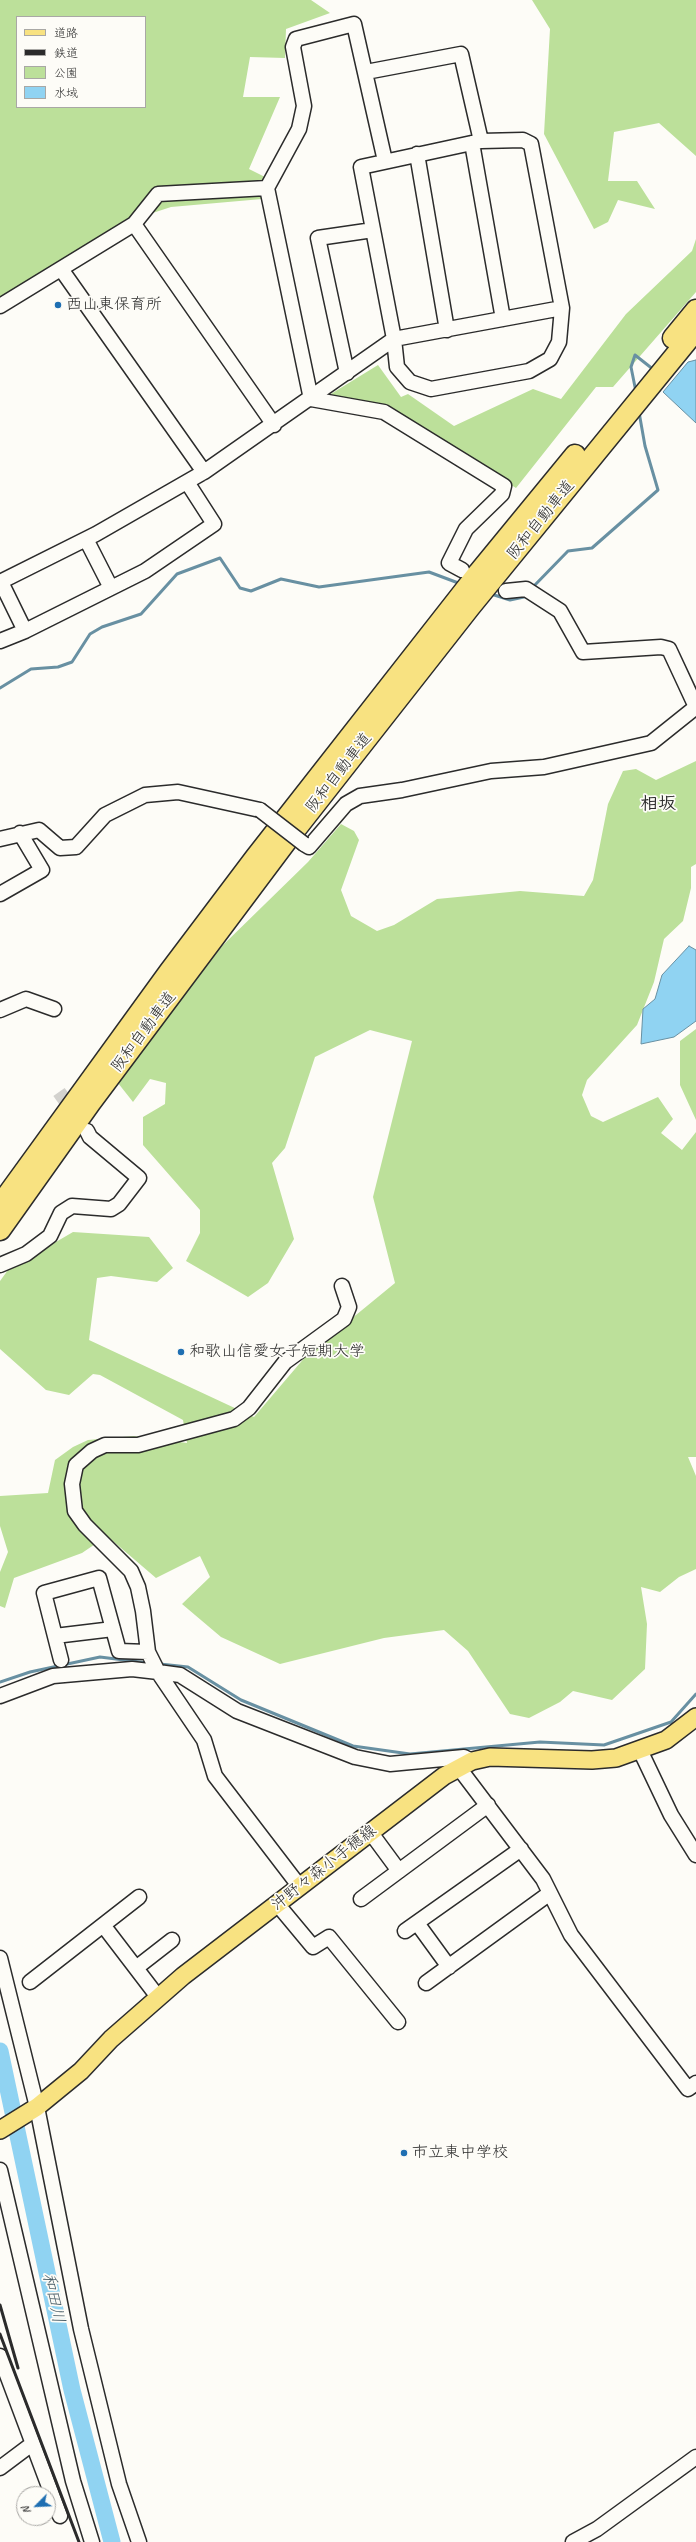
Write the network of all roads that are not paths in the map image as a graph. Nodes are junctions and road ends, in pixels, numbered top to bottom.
1 (366, 72) junction
2 (477, 142) junction
3 (417, 154) junction
4 (385, 161) junction
5 (267, 188) junction
6 (134, 224) junction
7 (373, 230) junction
8 (61, 269) junction
9 (0, 306) edge
10 (562, 308) junction
11 (696, 310) edge
12 (503, 319) junction
13 (447, 330) junction
14 (688, 333) edge
15 (394, 339) junction
16 (347, 373) junction
17 (632, 397) junction
18 (310, 399) junction
19 (274, 425) junction
20 (204, 472) junction
21 (187, 482) junction
22 (86, 539) junction
23 (462, 570) dead end
24 (0, 582) edge
25 (111, 588) junction
26 (506, 590) dead end
27 (25, 631) junction
28 (0, 641) edge
29 (20, 833) junction
30 (0, 839) edge
31 (0, 894) edge
32 (54, 1009) dead end
33 (0, 1010) edge
34 (87, 1131) dead end
35 (0, 1206) edge
36 (0, 1230) edge
37 (0, 1265) edge
38 (342, 1286) dead end
39 (113, 1629) junction
40 (55, 1636) junction
41 (148, 1652) junction
42 (61, 1660) dead end
43 (158, 1672) junction
44 (0, 1696) edge
45 (696, 1717) edge
46 (640, 1750) junction
47 (465, 1765) junction
48 (488, 1806) junction
49 (371, 1833) junction
50 (521, 1849) junction
51 (696, 1854) edge
52 (399, 1871) junction
53 (300, 1887) junction
54 (550, 1893) junction
55 (139, 1897) dead end
56 (361, 1899) dead end
57 (278, 1905) junction
58 (417, 1923) junction
59 (103, 1925) junction
60 (405, 1932) dead end
61 (172, 1940) dead end
62 (0, 1958) edge
63 (448, 1966) junction
64 (136, 1968) junction
65 (30, 1982) dead end
66 (426, 1983) dead end
67 (158, 1997) junction
68 (398, 2022) dead end
69 (696, 2083) edge
70 (34, 2109) junction
71 (0, 2130) edge
72 (0, 2170) edge
73 (0, 2356) edge
74 (32, 2444) junction
75 (696, 2457) edge
76 (0, 2468) edge
77 (60, 2516) dead end
78 (92, 2542) edge
79 (139, 2542) edge
80 (573, 2542) edge

1 - 2 street
1 - 4 street
1 - 5 street
2 - 3 street
2 - 10 street
2 - 12 street
3 - 4 street
3 - 13 street
4 - 7 street
5 - 6 street
5 - 18 street
6 - 8 street
6 - 19 street
7 - 15 street
7 - 16 street
8 - 9 street
8 - 20 street
10 - 12 street
10 - 15 street
11 - 14 highway, 阪和自動車道
12 - 13 street
13 - 15 street
14 - 17 highway, 阪和自動車道
15 - 16 street
16 - 18 street
17 - 35 highway, 阪和自動車道
17 - 36 highway, 阪和自動車道
18 - 19 street
18 - 23 street
19 - 20 street
20 - 21 street
21 - 22 street
21 - 25 street
22 - 24 street
22 - 25 street
24 - 27 street
25 - 27 street
26 - 29 street, bridge
27 - 28 street
29 - 30 street
29 - 31 street
32 - 33 street
34 - 37 street
38 - 41 street
39 - 40 street
39 - 40 street
39 - 41 street
40 - 42 street
41 - 43 street
43 - 44 street
43 - 47 street
43 - 53 street
45 - 46 main road, 沖野々森小手穂線
46 - 47 main road, 沖野々森小手穂線
46 - 51 street
47 - 48 street
47 - 49 main road, 沖野々森小手穂線
48 - 50 street
48 - 52 street
49 - 52 street
49 - 53 main road, 沖野々森小手穂線
50 - 54 street
50 - 58 street
52 - 56 street
53 - 57 main road, 沖野々森小手穂線
54 - 63 street
54 - 69 street
55 - 59 street
57 - 67 main road, 沖野々森小手穂線
57 - 68 street
58 - 60 street
58 - 63 street
59 - 64 street
59 - 65 street
61 - 64 street
62 - 70 street
63 - 66 street
64 - 67 street
67 - 70 main road, 沖野々森小手穂線
70 - 71 main road, 沖野々森小手穂線
70 - 79 street
72 - 78 street
73 - 74 street
74 - 76 street
74 - 77 street
75 - 80 street

